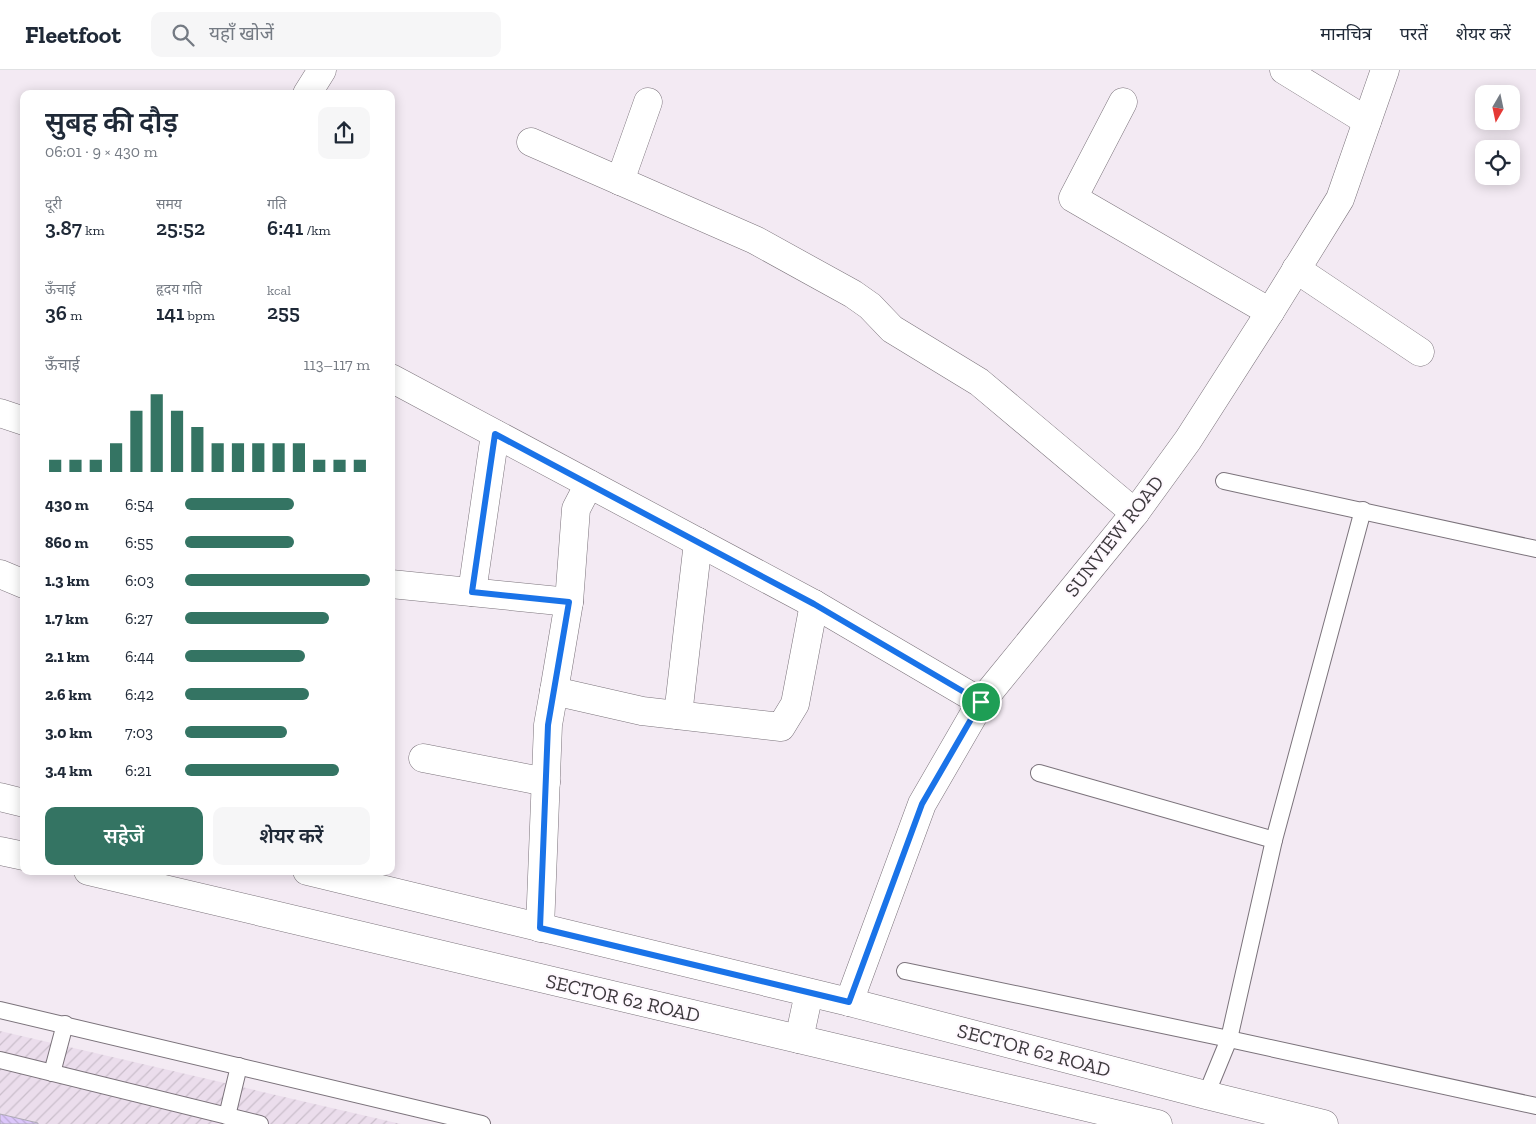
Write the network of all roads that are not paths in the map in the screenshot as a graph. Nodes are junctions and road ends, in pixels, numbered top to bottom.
1 (322, 70) edge
2 (1284, 70) edge
3 (1385, 70) edge
4 (310, 90) edge
5 (648, 102) dead end
6 (1123, 102) dead end
7 (1367, 121) junction
8 (531, 142) dead end
9 (620, 181) junction
10 (1296, 270) junction
11 (1270, 312) junction
12 (1420, 352) dead end
13 (395, 380) edge
14 (0, 413) edge
15 (20, 420) edge
16 (495, 434) junction
17 (1224, 481) dead end
18 (589, 484) junction
19 (1363, 510) junction
20 (1134, 512) junction
21 (698, 542) junction
22 (1536, 549) edge
23 (0, 574) edge
24 (20, 582) edge
25 (395, 584) edge
26 (472, 592) junction
27 (569, 602) junction
28 (814, 604) junction
29 (554, 691) junction
30 (981, 702) junction
31 (678, 715) junction
32 (423, 758) dead end
33 (1039, 773) dead end
34 (546, 782) junction
35 (0, 797) edge
36 (20, 802) edge
37 (1274, 840) junction
38 (105, 875) edge
39 (323, 875) edge
40 (540, 928) junction
41 (905, 972) dead end
42 (809, 993) junction
43 (849, 1002) junction
44 (0, 1010) edge
45 (66, 1024) junction
46 (799, 1039) junction
47 (1229, 1039) junction
48 (0, 1060) edge
49 (239, 1066) junction
50 (52, 1073) junction
51 (1206, 1095) junction
52 (1536, 1106) edge
53 (227, 1116) junction
54 (450, 1120) edge
55 (260, 1124) edge
56 (482, 1124) edge
57 (1158, 1124) edge
58 (1324, 1124) edge

1 - 4 street
2 - 7 street
3 - 7 street, SUNVIEW ROAD
5 - 9 street
6 - 11 street
7 - 10 street, SUNVIEW ROAD
8 - 9 street
9 - 20 street
10 - 11 street, SUNVIEW ROAD
10 - 12 street
11 - 20 street, SUNVIEW ROAD
13 - 16 street
14 - 15 street
16 - 18 street
16 - 26 street
17 - 19 lane
18 - 21 street
18 - 27 street
19 - 22 lane
19 - 37 lane
20 - 30 street, SUNVIEW ROAD
21 - 28 street
21 - 31 street
23 - 24 street
25 - 26 street
26 - 27 street
27 - 29 street
28 - 30 street
28 - 31 street
29 - 31 street
29 - 34 street
30 - 43 street, SUNVIEW ROAD
32 - 34 street
33 - 37 lane
34 - 40 street
35 - 36 street
37 - 47 lane
38 - 46 street, SECTOR 62 ROAD
39 - 40 street, SECTOR 62 ROAD
40 - 42 street, SECTOR 62 ROAD
41 - 47 lane
42 - 43 street, SECTOR 62 ROAD
42 - 46 street
43 - 51 street, SECTOR 62 ROAD
44 - 45 lane
45 - 49 lane
45 - 50 lane
46 - 57 street, SECTOR 62 ROAD
47 - 51 lane
47 - 52 lane
48 - 50 lane
49 - 53 lane
49 - 54 lane
50 - 53 lane
51 - 58 street, SECTOR 62 ROAD
53 - 55 lane
54 - 56 lane

